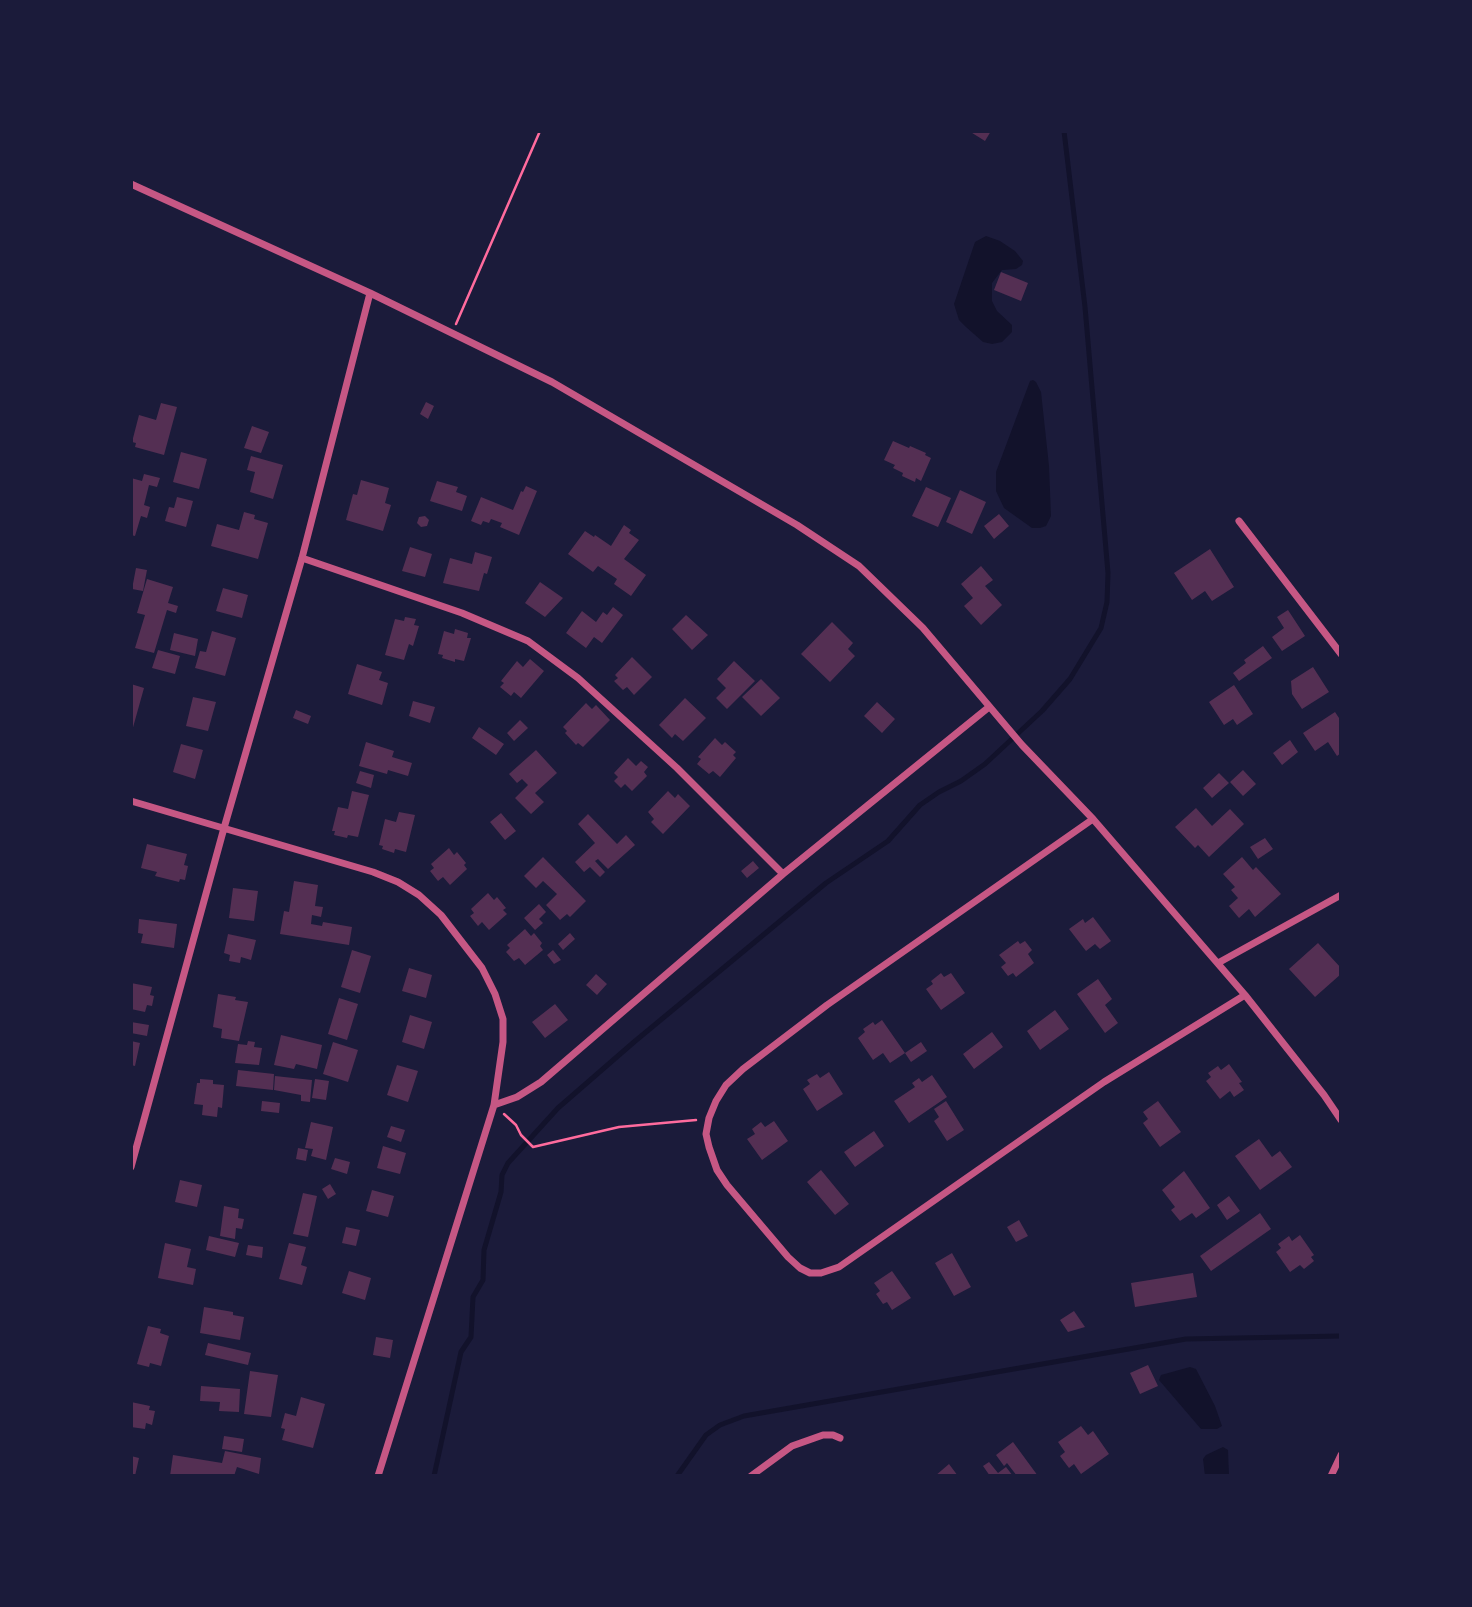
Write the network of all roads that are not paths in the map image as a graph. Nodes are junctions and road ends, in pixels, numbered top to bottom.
1 (131, 184) edge
2 (370, 293) junction
3 (1239, 521) dead end
4 (302, 558) junction
5 (1341, 654) edge
6 (989, 706) junction
7 (131, 802) edge
8 (1093, 819) junction
9 (224, 828) junction
10 (783, 874) junction
11 (1341, 895) edge
12 (1218, 963) junction
13 (1244, 995) junction
14 (494, 1105) junction
15 (1341, 1120) edge
16 (131, 1167) edge
17 (840, 1438) dead end
18 (1341, 1455) edge
19 (378, 1476) edge
20 (751, 1476) edge
21 (1331, 1476) edge

1 - 2 street
2 - 4 street
2 - 6 street
3 - 5 street
4 - 9 street
4 - 10 street
6 - 8 street
6 - 10 street
7 - 9 street
8 - 12 street
8 - 13 street
9 - 14 street
9 - 16 street
10 - 14 street
11 - 12 street
12 - 13 street
13 - 15 street
14 - 19 street
17 - 20 street
18 - 21 street

